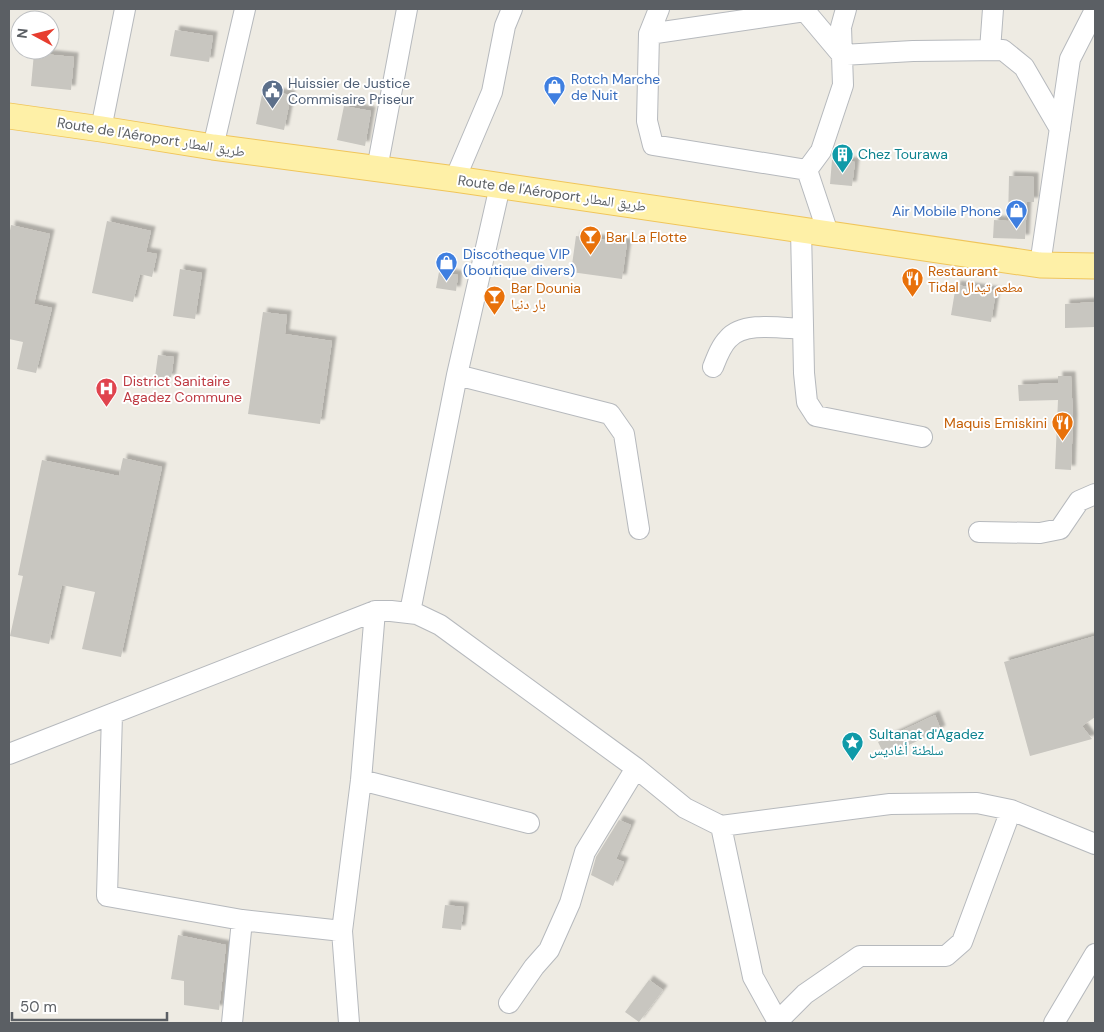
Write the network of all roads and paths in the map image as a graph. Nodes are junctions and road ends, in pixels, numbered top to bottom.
1 (126, 9) edge
2 (245, 9) edge
3 (407, 9) edge
4 (512, 9) edge
5 (659, 9) edge
6 (846, 9) edge
7 (993, 9) edge
8 (1095, 10) edge
9 (649, 34) junction
10 (990, 50) junction
11 (842, 55) junction
12 (9, 116) edge
13 (101, 129) junction
14 (1060, 129) junction
15 (212, 147) junction
16 (377, 169) junction
17 (808, 170) junction
18 (455, 179) junction
19 (500, 186) junction
20 (801, 229) junction
21 (828, 233) junction
22 (1040, 265) junction
23 (1095, 266) edge
24 (803, 329) junction
25 (713, 367) dead end
26 (457, 375) junction
27 (922, 437) dead end
28 (1095, 494) edge
29 (639, 530) dead end
30 (979, 532) dead end
31 (376, 611) junction
32 (410, 612) junction
33 (112, 714) junction
34 (9, 754) edge
35 (636, 768) junction
36 (361, 780) junction
37 (1011, 810) junction
38 (529, 823) dead end
39 (721, 826) junction
40 (1095, 844) edge
41 (242, 920) junction
42 (342, 931) junction
43 (1095, 954) edge
44 (509, 1003) dead end
45 (777, 1022) edge
46 (232, 1023) edge
47 (349, 1023) edge
48 (1054, 1023) edge

1 - 13 street
2 - 15 street
3 - 16 street
4 - 18 street
5 - 9 street
6 - 11 street
7 - 10 street
8 - 14 street
9 - 11 street
9 - 17 street
10 - 11 street
10 - 14 street
11 - 17 street
12 - 13 main road, Route de l'Aéroport طريق المطار
13 - 15 main road, Route de l'Aéroport طريق المطار
14 - 22 street
15 - 16 main road, Route de l'Aéroport طريق المطار
16 - 18 main road, Route de l'Aéroport طريق المطار
17 - 21 street
18 - 19 main road, Route de l'Aéroport طريق المطار
19 - 20 main road, Route de l'Aéroport طريق المطار
19 - 26 street
20 - 21 main road, Route de l'Aéroport طريق المطار
20 - 24 street
21 - 22 main road, Route de l'Aéroport طريق المطار
22 - 23 main road, Route de l'Aéroport طريق المطار
24 - 25 street
24 - 27 street
26 - 29 street
26 - 32 street
28 - 30 street
31 - 32 street
31 - 33 street
31 - 36 street
32 - 35 street
33 - 34 street
33 - 41 street
35 - 39 street
35 - 44 street
36 - 38 street
36 - 42 street
37 - 39 street
37 - 40 street
37 - 45 street
39 - 45 street
41 - 42 street
41 - 46 street
42 - 47 street
43 - 48 street

